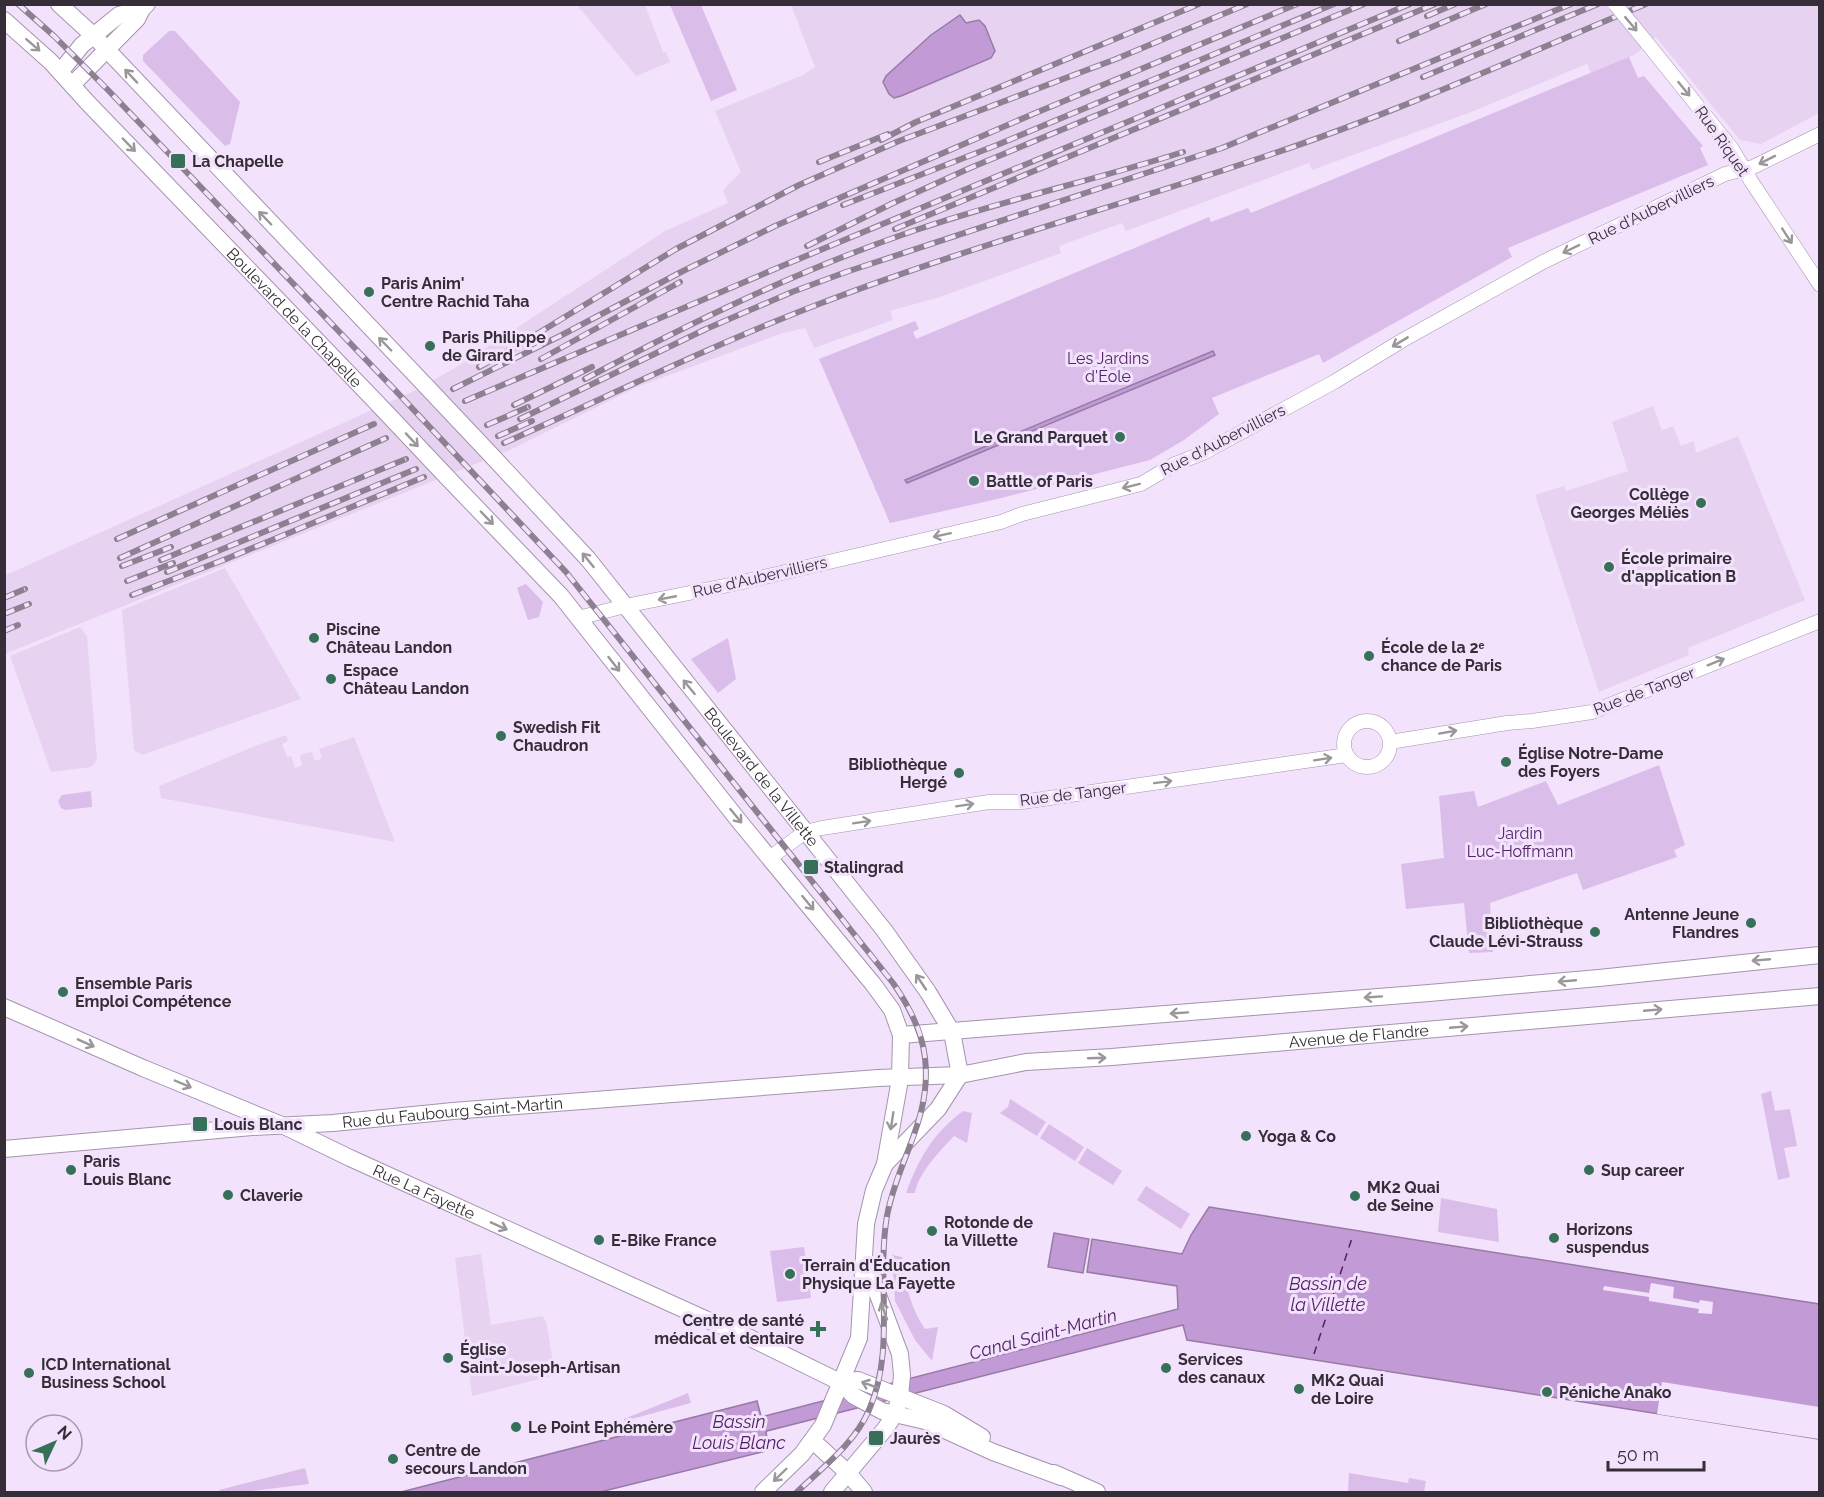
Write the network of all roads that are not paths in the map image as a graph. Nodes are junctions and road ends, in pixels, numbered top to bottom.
1 (59, 4) edge
2 (1615, 4) edge
3 (144, 7) edge
4 (4, 20) edge
5 (94, 36) junction
6 (107, 50) junction
7 (60, 72) junction
8 (72, 85) junction
9 (1820, 134) edge
10 (1744, 169) junction
11 (1820, 285) edge
12 (625, 606) junction
13 (578, 618) junction
14 (1820, 621) edge
15 (1390, 742) junction
16 (1347, 755) junction
17 (804, 832) junction
18 (771, 857) junction
19 (1820, 955) edge
20 (1820, 996) edge
21 (4, 1007) edge
22 (952, 1032) junction
23 (901, 1035) junction
24 (960, 1075) junction
25 (900, 1078) junction
26 (284, 1126) junction
27 (4, 1149) edge
28 (885, 1164) junction
29 (863, 1258) junction
30 (840, 1382) junction
31 (900, 1396) junction
32 (895, 1414) junction
33 (813, 1441) junction
34 (848, 1473) junction
35 (1061, 1477) junction
36 (763, 1492) edge
37 (832, 1492) edge
38 (864, 1492) edge
39 (1096, 1492) edge

1 - 5 main road
2 -> 10 street, Rue Riquet, bridge
3 - 5 main road
3 - 6 main road
4 -> 7 main road, Boulevard de la Chapelle
5 - 6 main road
5 - 7 main road
6 - 8 main road
12 -> 6 main road, bridge
7 - 8 main road, Boulevard de la Chapelle
8 -> 13 main road, Boulevard de la Chapelle, bridge
9 -> 10 street, Rue d'Aubervilliers
10 -> 11 street, Rue Riquet
10 -> 12 street, Rue d'Aubervilliers
12 - 13 street, Rue d'Aubervilliers
17 -> 12 main road, Boulevard de la Villette
13 -> 18 main road
15 -> 14 street, Rue de Tanger
15 - 16 street
15 - 16 street
17 -> 16 street, Rue de Tanger
17 - 18 street, Rue de Tanger
22 -> 17 main road, Boulevard de la Villette
18 -> 23 main road
19 -> 22 main road
24 -> 20 main road, Avenue de Flandre
21 -> 26 main road, Rue La Fayette
22 - 23 main road
22 - 24 main road, Boulevard de la Villette
23 - 25 main road
24 - 25 main road, Avenue de Flandre
24 - 28 main road
25 - 26 main road, Rue du Faubourg Saint-Martin
25 -> 28 main road
26 - 27 main road, Rue du Faubourg Saint-Martin
26 -> 30 main road, Rue La Fayette
28 - 29 main road
29 - 30 main road
31 -> 29 main road
31 -> 30 main road
30 - 32 main road
30 - 33 main road
31 - 32 main road
31 - 35 main road
32 - 34 main road
32 - 35 main road
33 - 34 main road
33 -> 36 main road
34 - 37 main road
34 - 38 main road
35 - 39 main road

